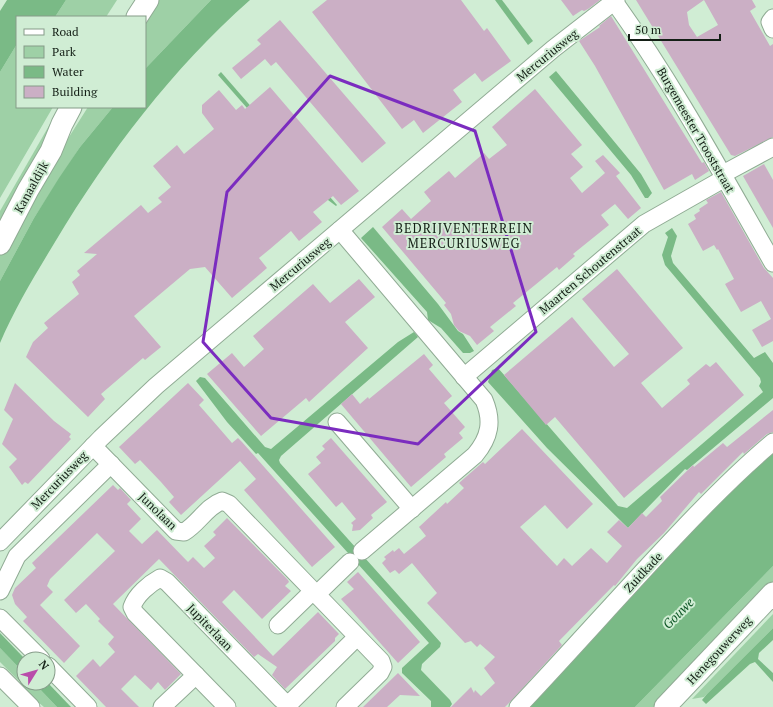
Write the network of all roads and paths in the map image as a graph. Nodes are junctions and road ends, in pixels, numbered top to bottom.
1 (135, 0) edge
2 (148, 0) edge
3 (614, 1) edge
4 (126, 16) edge
5 (138, 16) edge
6 (773, 18) edge
7 (773, 29) edge
8 (70, 108) edge
9 (82, 108) edge
10 (773, 147) edge
11 (51, 151) junction
12 (724, 176) junction
13 (340, 230) junction
14 (0, 244) edge
15 (773, 263) edge
16 (464, 377) junction
17 (338, 422) dead end
18 (773, 442) edge
19 (93, 446) junction
20 (111, 464) junction
21 (412, 508) junction
22 (0, 542) edge
23 (0, 591) edge
24 (773, 592) edge
25 (314, 593) junction
26 (0, 618) edge
27 (278, 625) dead end
28 (357, 637) junction
29 (33, 651) edge
30 (56, 674) edge
31 (196, 674) junction
32 (0, 676) edge
33 (31, 707) edge
34 (88, 707) edge
35 (162, 707) edge
36 (228, 707) edge
37 (345, 707) edge
38 (518, 707) edge
39 (665, 707) edge

1 - 4 main road
2 - 5 main road
3 - 12 street, Burgemeester Trooststraat
3 - 13 street, Mercuriusweg
6 - 7 street
8 - 11 main road, Kanaaldijk
9 - 11 main road, Kanaaldijk
10 - 12 street, Maarten Schoutenstraat
11 - 14 main road, Kanaaldijk
12 - 15 street, Burgemeester Trooststraat
12 - 16 street, Maarten Schoutenstraat
13 - 16 street
13 - 19 street, Mercuriusweg
16 - 21 street
17 - 21 street
18 - 38 street, Zuidkade
19 - 20 street, Junolaan
19 - 22 street, Mercuriusweg
20 - 23 street, Mercuriusweg
20 - 25 street, Junolaan
21 - 25 street
24 - 39 main road, Henegouwerweg
25 - 27 street
25 - 28 street, Junolaan
26 - 29 street
28 - 31 street, Jupiterlaan
28 - 37 street, Junolaan
30 - 34 street
31 - 35 street
31 - 36 street, Jupiterlaan
32 - 33 street

